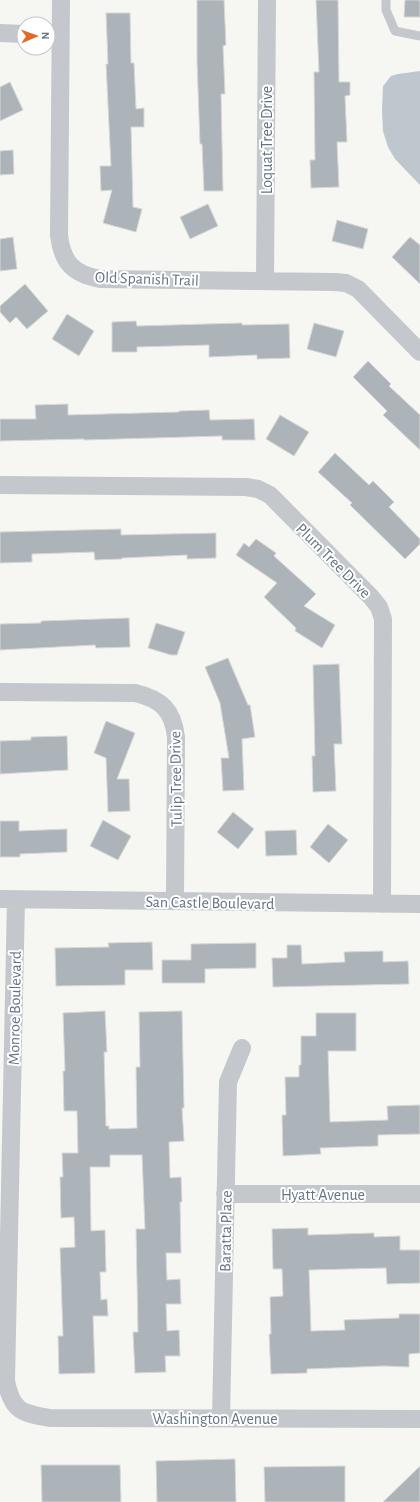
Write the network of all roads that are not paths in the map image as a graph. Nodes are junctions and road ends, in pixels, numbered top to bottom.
1 (60, 0) edge
2 (267, 0) edge
3 (386, 0) edge
4 (56, 23) edge
5 (0, 33) edge
6 (16, 34) edge
7 (420, 36) edge
8 (55, 56) edge
9 (265, 281) junction
10 (420, 352) edge
11 (0, 485) edge
12 (0, 692) edge
13 (8, 899) edge
14 (175, 901) junction
15 (382, 904) junction
16 (420, 904) edge
17 (242, 1048) dead end
18 (6, 1118) edge
19 (225, 1194) junction
20 (420, 1194) edge
21 (14, 1404) joint
22 (221, 1418) junction
23 (420, 1419) edge

1 - 4 street, Old Spanish Trail
2 - 9 street, Loquat Tree Drive
3 - 7 lane
5 - 6 street
8 - 9 street, Old Spanish Trail
9 - 10 street, Old Spanish Trail
11 - 15 street, Plum Tree Drive
12 - 14 street, Tulip Tree Drive
13 - 14 street, San Castle Boulevard
13 - 18 street, Monroe Boulevard
14 - 15 street, San Castle Boulevard
15 - 16 street, San Castle Boulevard
17 - 19 street, Baratta Place
18 - 21 street, Monroe Boulevard
19 - 20 street, Hyatt Avenue
19 - 22 street, Baratta Place
21 - 22 street, Washington Avenue
22 - 23 street, Washington Avenue

